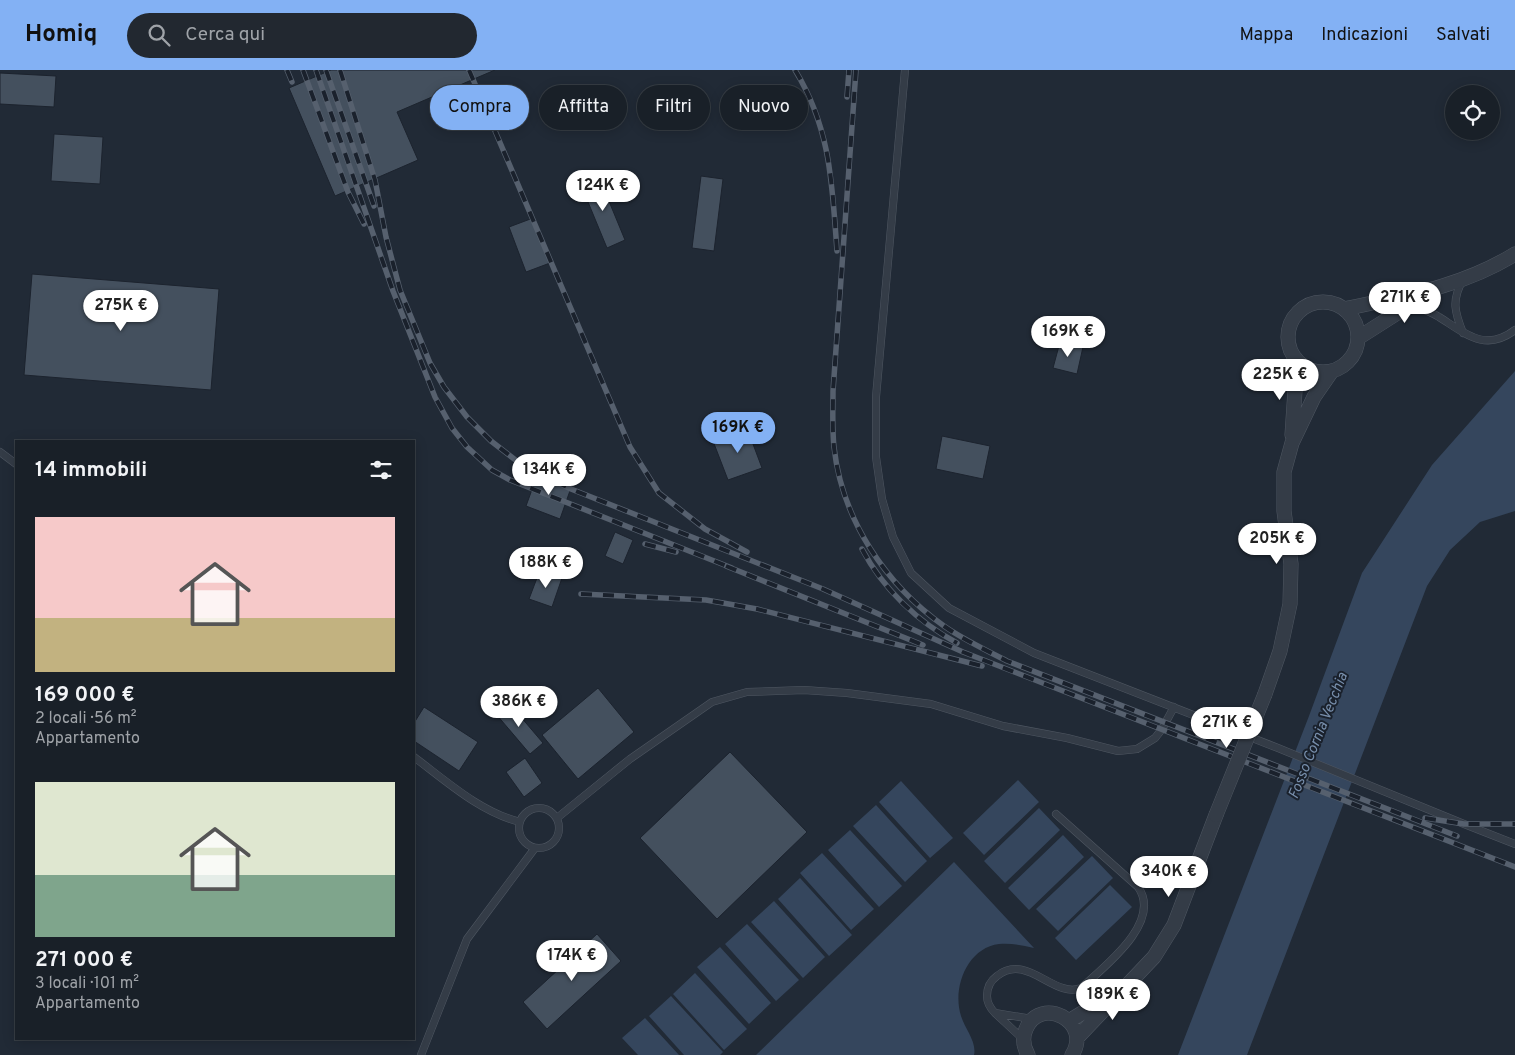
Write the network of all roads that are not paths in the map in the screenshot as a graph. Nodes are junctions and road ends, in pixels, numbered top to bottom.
1 (905, 70) edge
2 (1515, 254) edge
3 (1464, 280) junction
4 (1438, 289) junction
5 (1410, 304) junction
6 (1344, 309) junction
7 (1515, 330) edge
8 (1464, 334) junction
9 (1358, 338) junction
10 (1297, 361) junction
11 (1332, 371) junction
12 (1292, 444) junction
13 (0, 452) edge
14 (15, 463) edge
15 (1174, 707) junction
16 (415, 758) edge
17 (1056, 814) dead end
18 (557, 818) junction
19 (520, 822) junction
20 (1515, 844) edge
21 (535, 848) junction
22 (1127, 985) junction
23 (995, 1013) junction
24 (1033, 1019) junction
25 (1069, 1021) junction
26 (1023, 1038) junction
27 (1077, 1038) junction
28 (422, 1055) edge
29 (1028, 1055) edge
30 (1072, 1055) edge

1 - 15 lane
2 - 3 street
3 - 4 street
3 - 8 lane
4 - 5 street
4 - 6 street
5 - 8 lane
5 - 9 street
6 - 9 street
6 - 10 street
7 - 8 lane
9 - 11 street
10 - 11 street
10 - 12 street
11 - 12 street
12 - 22 street, bridge
13 - 14 lane
15 - 18 lane
15 - 20 lane
16 - 19 lane
17 - 23 lane
18 - 19 lane
18 - 21 lane
19 - 21 lane
21 - 28 lane
22 - 25 street
22 - 27 street
23 - 24 lane
23 - 26 lane
24 - 25 street
24 - 26 street
25 - 27 street
26 - 29 street
27 - 30 street

